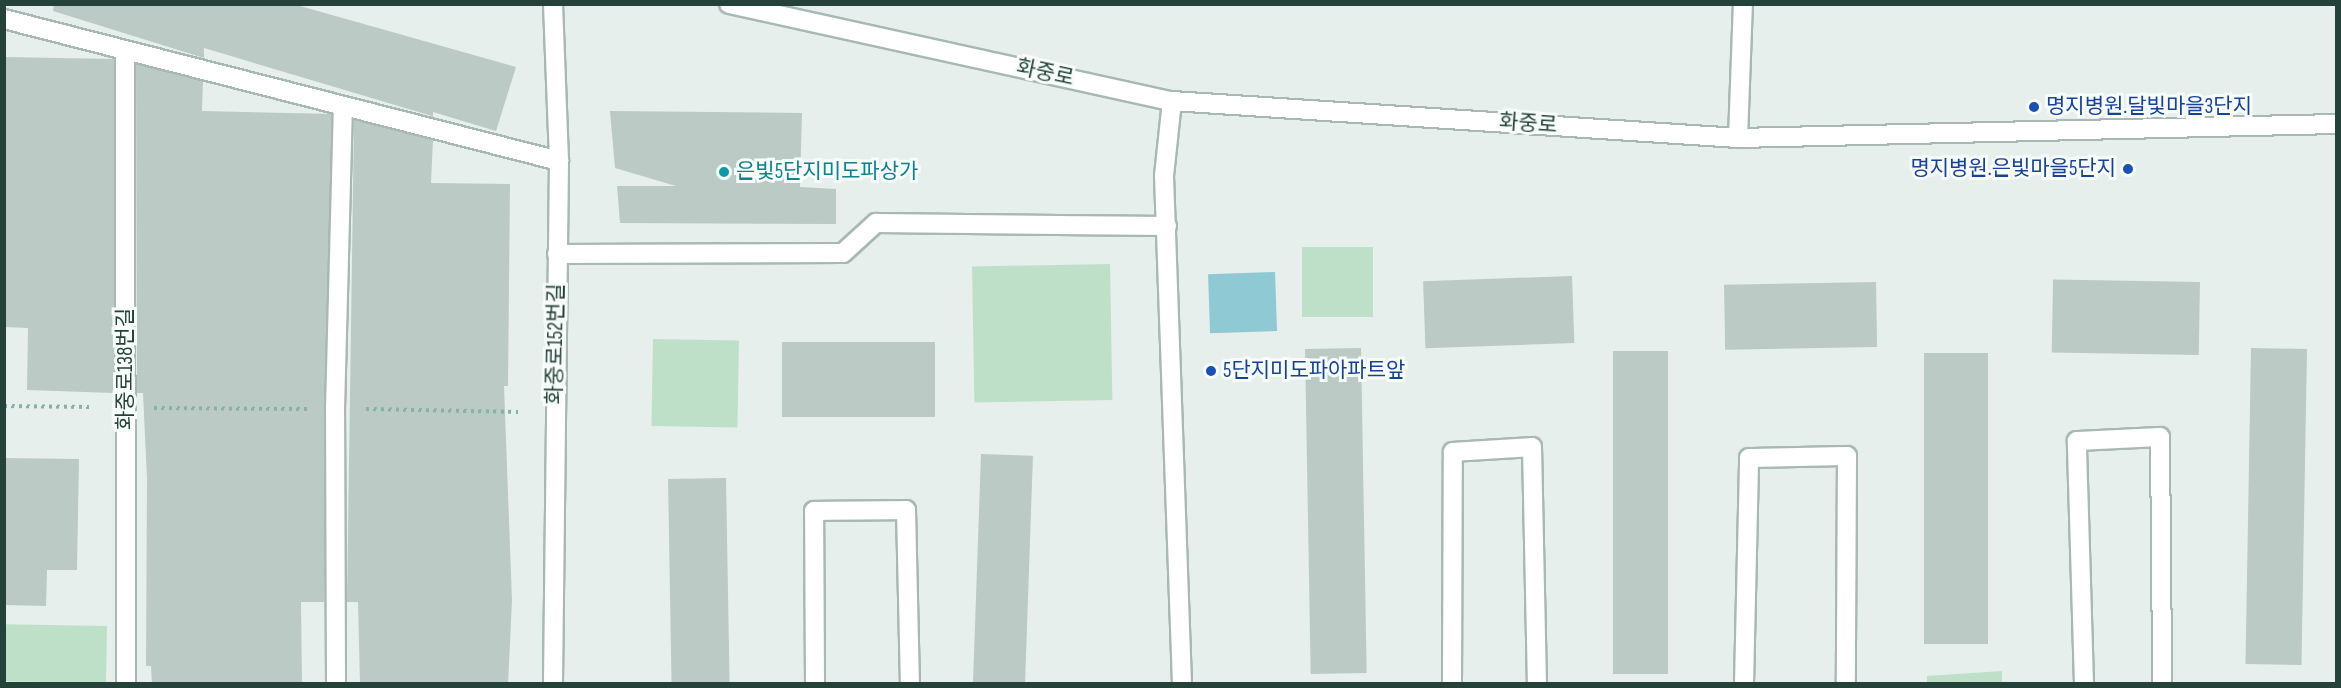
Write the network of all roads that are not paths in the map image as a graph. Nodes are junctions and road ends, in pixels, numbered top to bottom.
1 (553, 4) edge
2 (729, 4) edge
3 (1743, 4) edge
4 (4, 20) edge
5 (125, 54) junction
6 (1172, 101) junction
7 (343, 107) junction
8 (2337, 124) edge
9 (1738, 138) junction
10 (559, 160) junction
11 (1167, 226) junction
12 (557, 254) junction
13 (126, 684) edge
14 (336, 684) edge
15 (553, 684) edge
16 (815, 684) edge
17 (910, 684) edge
18 (1182, 684) edge
19 (1452, 684) edge
20 (1538, 684) edge
21 (1744, 684) edge
22 (1846, 684) edge
23 (2084, 684) edge
24 (2162, 684) edge

1 - 10 street, 화중로152번길
2 - 6 street, 화중로
3 - 9 street
4 - 5 street
5 - 7 street
5 - 13 street, 화중로138번길
6 - 9 street, 화중로
6 - 11 street
7 - 10 street
7 - 14 street
8 - 9 street, 화중로
10 - 12 street, 화중로152번길
11 - 12 street
11 - 18 street
12 - 15 street, 화중로152번길
16 - 17 street
19 - 20 street
21 - 22 street
23 - 24 street

